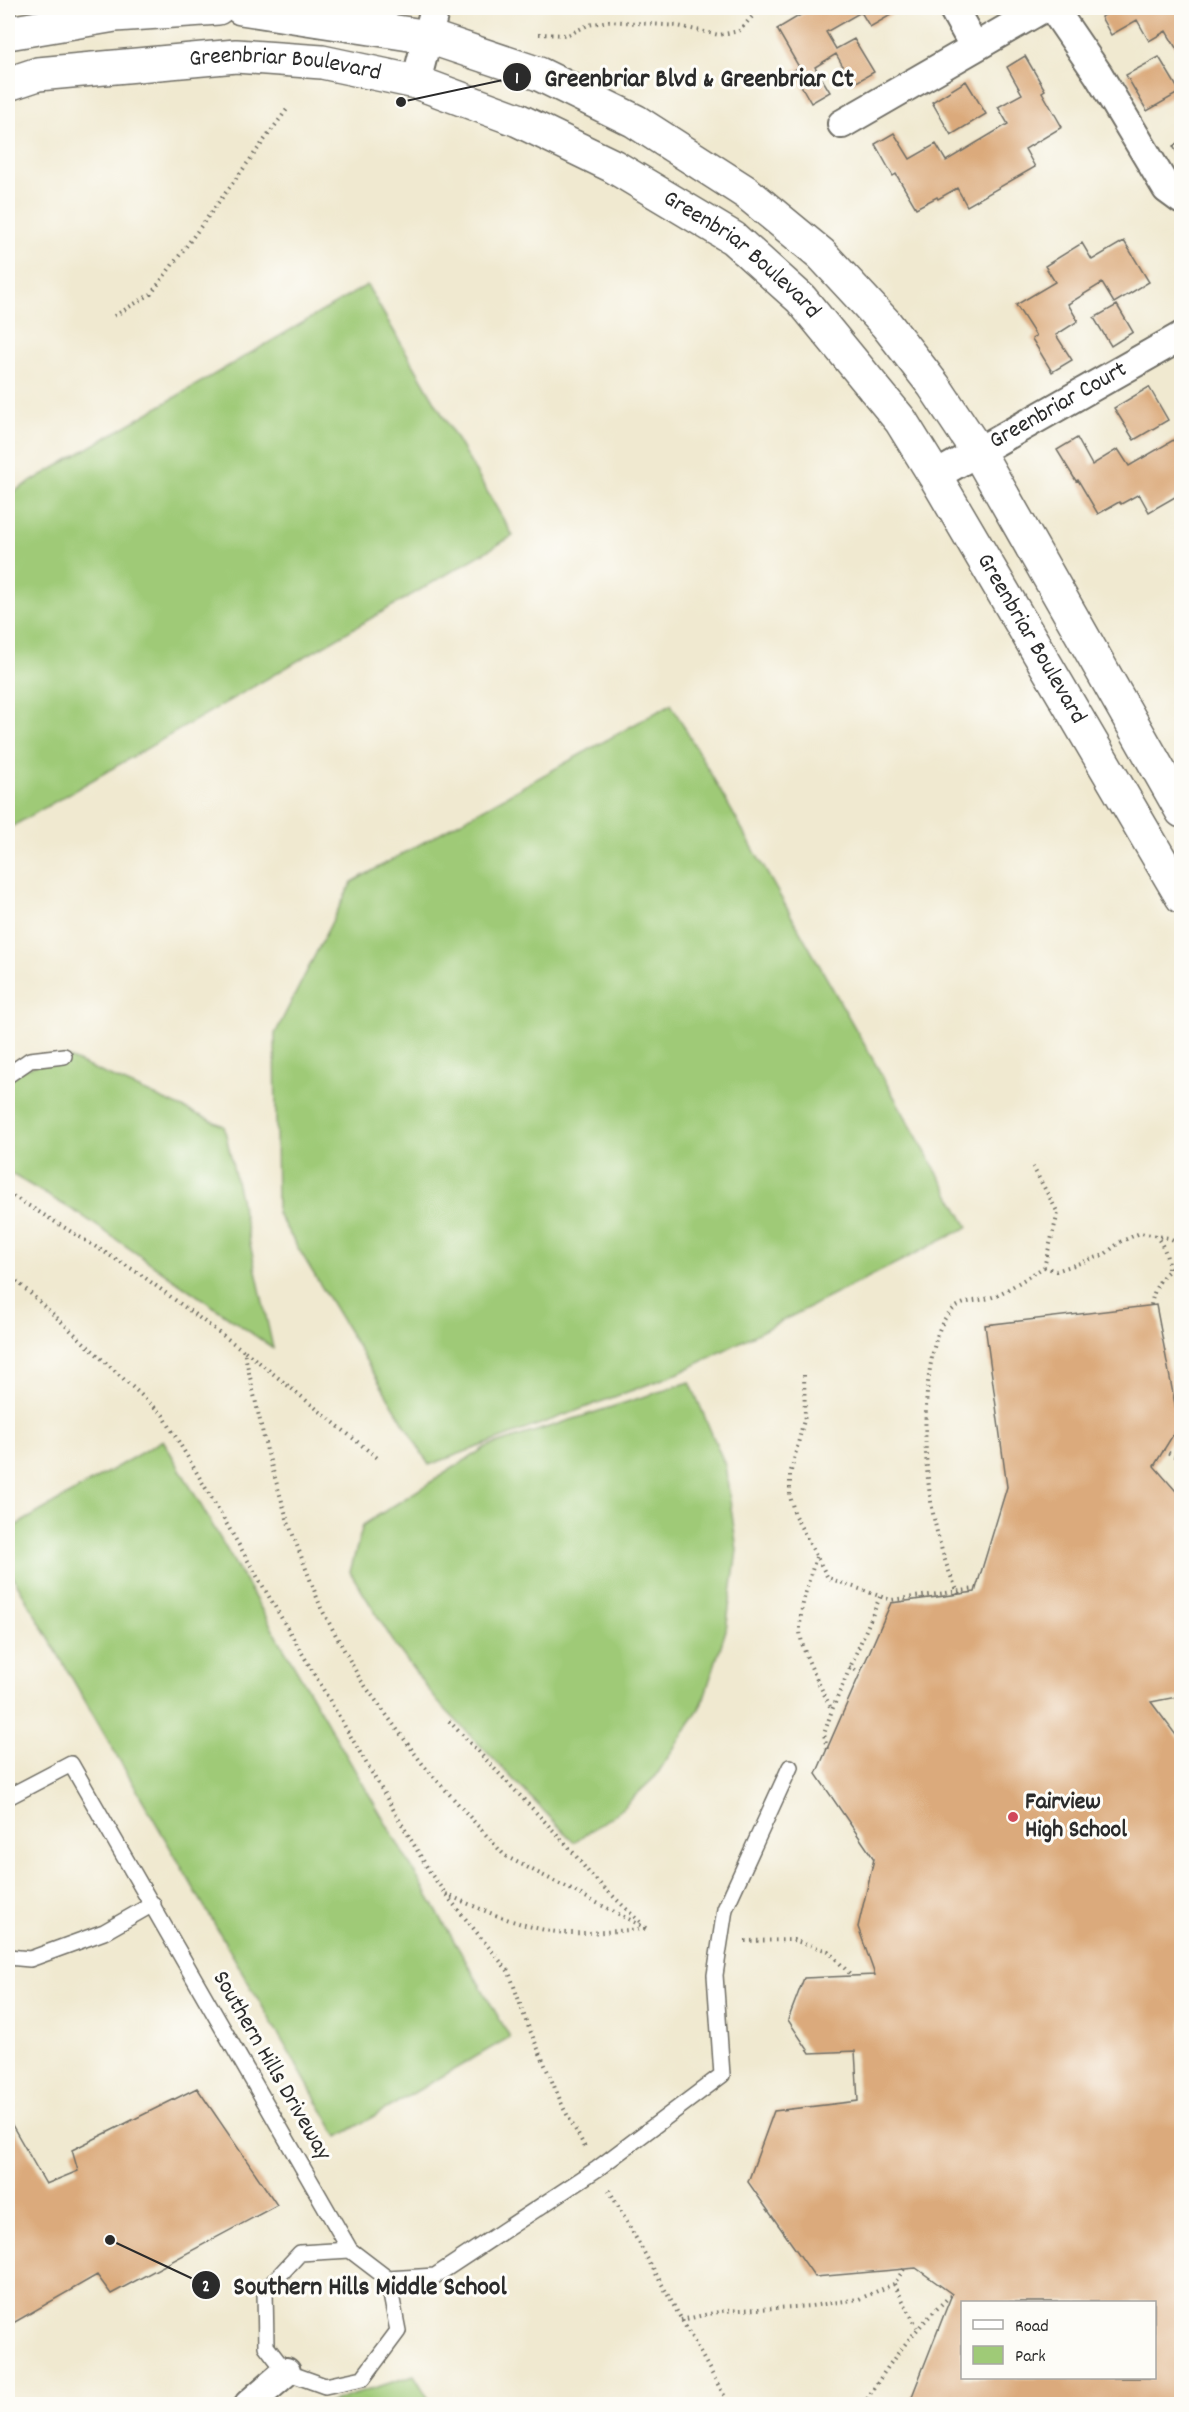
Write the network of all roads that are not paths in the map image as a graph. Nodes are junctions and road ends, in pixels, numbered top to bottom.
1 (218, 8) edge
2 (242, 8) edge
3 (953, 8) edge
4 (1043, 8) edge
5 (1053, 8) edge
6 (432, 22) edge
7 (8, 33) edge
8 (975, 46) junction
9 (416, 82) junction
10 (8, 84) edge
11 (843, 124) dead end
12 (1182, 200) edge
13 (1182, 336) edge
14 (978, 452) junction
15 (935, 476) junction
16 (1182, 811) edge
17 (1182, 897) edge
18 (64, 1056) dead end
19 (8, 1075) edge
20 (790, 1767) dead end
21 (8, 1797) edge
22 (153, 1904) junction
23 (8, 1957) edge
24 (350, 2250) junction
25 (388, 2279) junction
26 (286, 2372) junction
27 (249, 2404) edge

1 - 7 street
2 - 6 street, Greenbriar Boulevard
3 - 8 street
4 - 8 street
5 - 12 street
6 - 9 street
6 - 14 street, Greenbriar Boulevard
8 - 11 street
9 - 10 street, Greenbriar Boulevard
9 - 15 street, Greenbriar Boulevard
13 - 14 street, Greenbriar Court
14 - 15 street, Greenbriar Court
14 - 16 street, Greenbriar Boulevard
15 - 17 street, Greenbriar Boulevard
18 - 19 lane
20 - 25 lane
21 - 22 lane, Southern Hills Driveway
22 - 23 lane
22 - 24 lane, Southern Hills Driveway
24 - 25 lane
24 - 26 lane
25 - 26 lane
26 - 27 street

